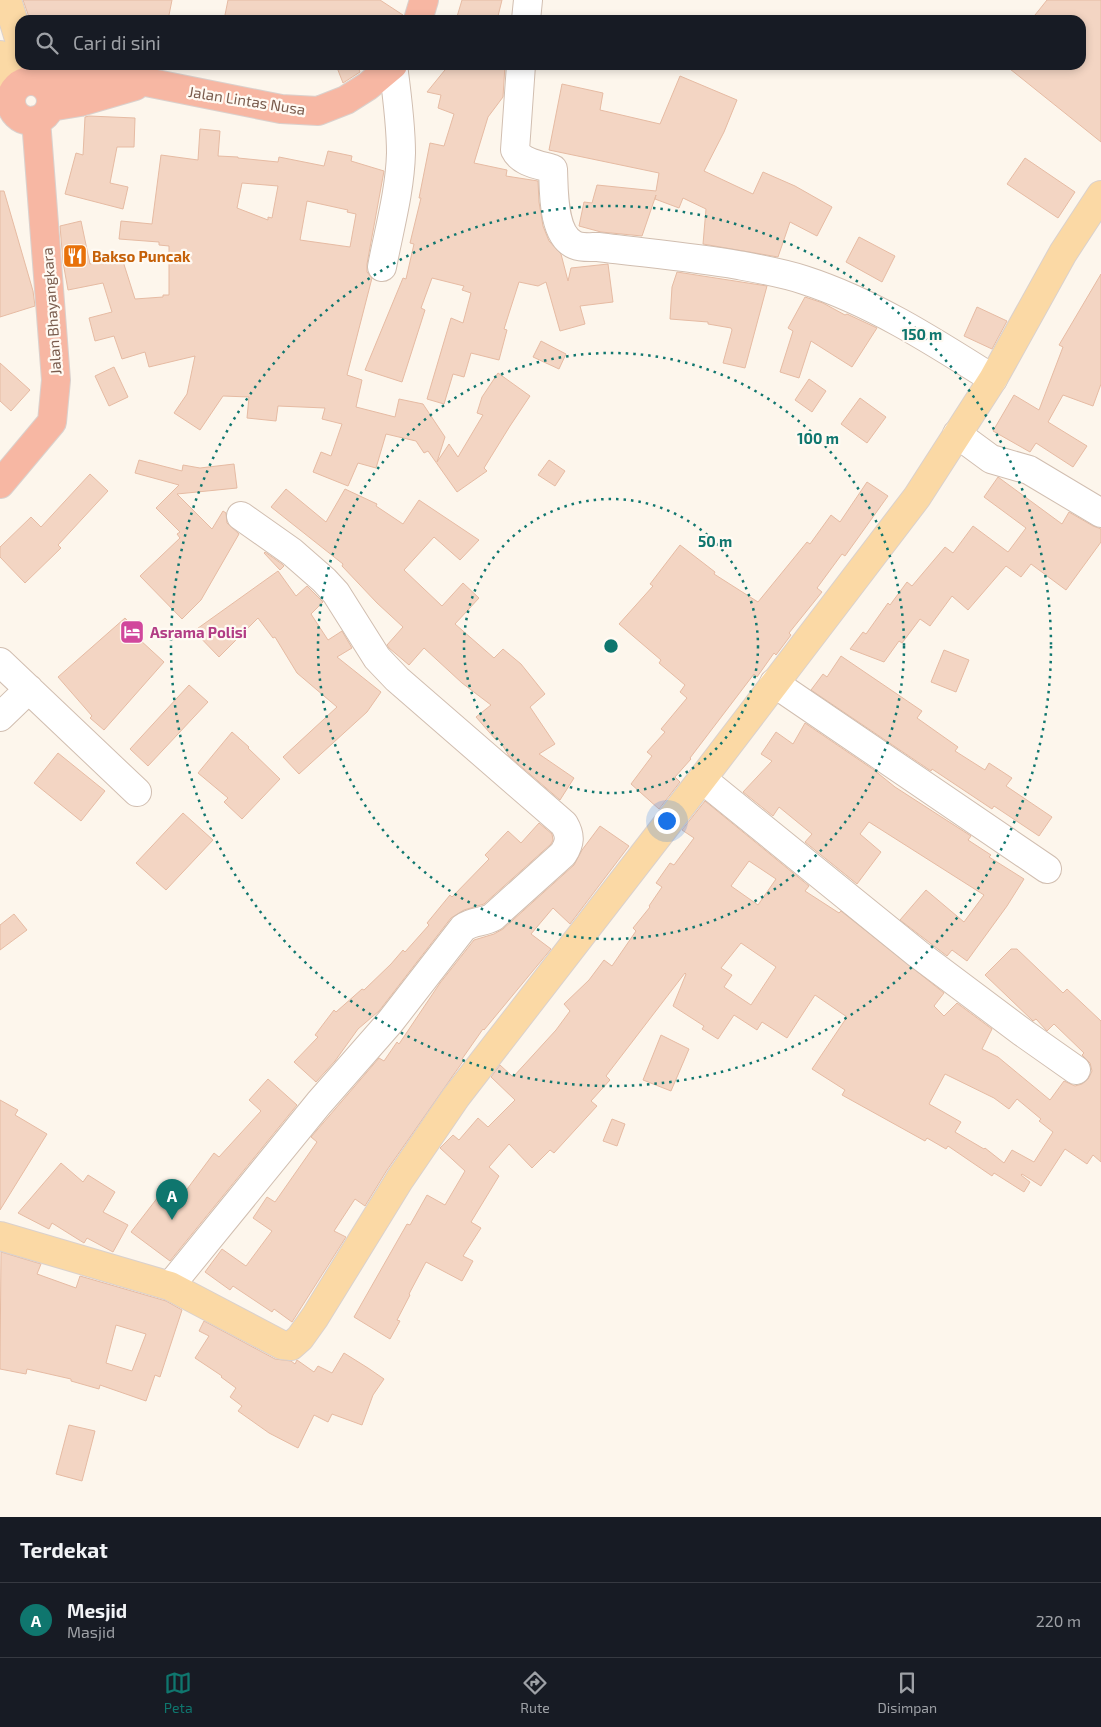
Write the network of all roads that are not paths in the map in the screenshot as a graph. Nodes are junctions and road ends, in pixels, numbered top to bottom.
1 (7, 0) edge
2 (424, 0) edge
3 (528, 0) edge
4 (420, 15) edge
5 (526, 15) edge
6 (15, 26) edge
7 (0, 54) edge
8 (387, 70) edge
9 (394, 70) edge
10 (521, 70) edge
11 (23, 98) edge
12 (1101, 194) edge
13 (382, 267) dead end
14 (993, 379) junction
15 (957, 434) junction
16 (0, 484) edge
17 (1101, 513) edge
18 (241, 516) dead end
19 (0, 662) edge
20 (774, 684) junction
21 (29, 689) junction
22 (0, 717) edge
23 (702, 779) junction
24 (137, 792) dead end
25 (1047, 870) dead end
26 (1076, 1070) dead end
27 (0, 1236) edge
28 (170, 1286) junction

1 - 6 main road
2 - 4 highway
3 - 5 street
7 - 11 main road
8 - 11 highway, Jalan Lintas Nusa
9 - 13 street
10 - 14 street
11 - 16 highway, Jalan Bhayangkara
12 - 14 main road
14 - 15 main road
15 - 17 street
15 - 20 main road
18 - 28 street
19 - 21 street
20 - 23 main road
20 - 25 street
21 - 22 street
21 - 24 street
23 - 26 street
23 - 28 main road
27 - 28 main road

